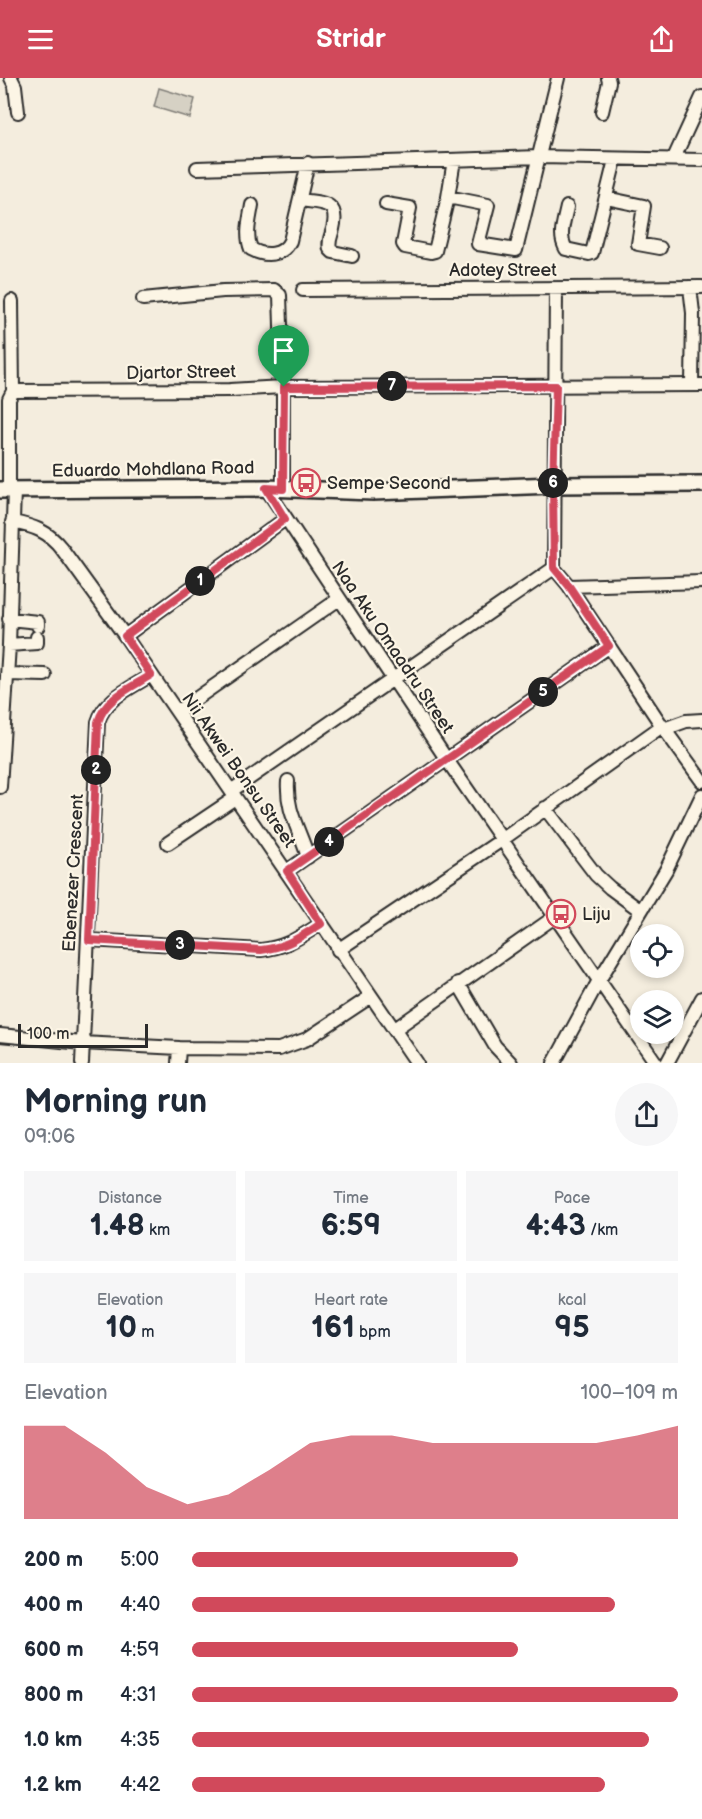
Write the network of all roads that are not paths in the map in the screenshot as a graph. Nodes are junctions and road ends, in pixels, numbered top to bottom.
1 (11, 78) edge
2 (558, 78) edge
3 (608, 78) edge
4 (702, 98) edge
5 (18, 112) dead end
6 (602, 112) dead end
7 (539, 157) junction
8 (674, 158) junction
9 (454, 160) junction
10 (615, 160) junction
11 (702, 160) edge
12 (308, 163) junction
13 (197, 168) dead end
14 (448, 197) junction
15 (606, 198) junction
16 (300, 200) junction
17 (252, 204) dead end
18 (386, 204) dead end
19 (567, 207) dead end
20 (660, 248) dead end
21 (352, 256) dead end
22 (696, 287) edge
23 (556, 289) junction
24 (303, 290) dead end
25 (143, 299) dead end
26 (12, 300) dead end
27 (697, 385) edge
28 (556, 386) junction
29 (284, 387) junction
30 (13, 391) junction
31 (702, 484) edge
32 (553, 485) junction
33 (266, 488) junction
34 (283, 489) junction
35 (8, 490) edge
36 (285, 519) junction
37 (12, 522) junction
38 (554, 568) junction
39 (702, 582) edge
40 (569, 586) junction
41 (339, 599) junction
42 (9, 619) junction
43 (125, 636) junction
44 (9, 645) junction
45 (609, 646) junction
46 (7, 674) junction
47 (45, 675) dead end
48 (151, 675) junction
49 (392, 679) junction
50 (177, 712) junction
51 (702, 720) edge
52 (663, 728) junction
53 (447, 760) junction
54 (288, 780) dead end
55 (702, 780) edge
56 (0, 787) edge
57 (233, 794) junction
58 (702, 795) edge
59 (545, 808) junction
60 (503, 839) junction
61 (168, 843) dead end
62 (308, 857) junction
63 (287, 871) junction
64 (641, 911) junction
65 (556, 916) junction
66 (321, 924) junction
67 (89, 940) junction
68 (338, 950) junction
69 (598, 982) junction
70 (458, 983) junction
71 (370, 997) junction
72 (702, 998) edge
73 (395, 1029) junction
74 (0, 1035) edge
75 (82, 1043) junction
76 (179, 1048) junction
77 (279, 1049) junction
78 (82, 1063) edge
79 (178, 1063) edge
80 (278, 1063) edge
81 (417, 1063) edge
82 (511, 1063) edge
83 (554, 1063) edge
84 (656, 1063) edge
85 (667, 1063) edge

1 - 5 street
2 - 7 street
3 - 6 street
4 - 8 street
7 - 9 street
7 - 10 street
7 - 14 street
8 - 10 street
8 - 11 street
9 - 12 street
9 - 14 street
10 - 15 street
12 - 13 street
12 - 16 street
14 - 18 street
15 - 19 street
15 - 20 street
16 - 17 street
16 - 21 street
22 - 23 street, Adotey Street
22 - 27 street
23 - 24 street, Adotey Street
23 - 28 street
25 - 29 street
26 - 30 street
27 - 28 street, Djartor Street
28 - 29 street, Djartor Street
28 - 32 street
29 - 30 street, Djartor Street
29 - 34 street
30 - 35 street
31 - 32 main road, Eduardo Mohdlana Road
32 - 34 main road, Eduardo Mohdlana Road
32 - 38 street
33 - 34 main road, Eduardo Mohdlana Road
33 - 35 main road, Eduardo Mohdlana Road
33 - 36 street, Naa Aku Omaadru Street
35 - 37 street
36 - 41 street, Naa Aku Omaadru Street
36 - 43 street
37 - 42 street
37 - 43 street, Nii Akwei Bonsu Street
38 - 40 street
38 - 49 street
39 - 40 street
40 - 45 street
41 - 49 street, Naa Aku Omaadru Street
41 - 50 street
42 - 44 street
42 - 44 street
43 - 48 street, Nii Akwei Bonsu Street
44 - 46 street
45 - 52 street
45 - 53 street
46 - 47 street
46 - 56 street
48 - 50 street, Nii Akwei Bonsu Street
48 - 67 street, Ebenezer Crescent
49 - 53 street, Naa Aku Omaadru Street
49 - 57 street
50 - 57 street, Nii Akwei Bonsu Street
51 - 52 street
52 - 55 street
52 - 59 street
53 - 60 street, Naa Aku Omaadru Street
53 - 62 street
54 - 62 street
57 - 61 street
57 - 63 street, Nii Akwei Bonsu Street
58 - 64 street
59 - 60 street
59 - 64 street
60 - 65 street, Naa Aku Omaadru Street
60 - 68 street
62 - 63 street
63 - 66 street, Nii Akwei Bonsu Street
64 - 69 street
65 - 69 street, Naa Aku Omaadru Street
65 - 70 street
66 - 67 street
66 - 68 street, Nii Akwei Bonsu Street
67 - 75 street, Ebenezer Crescent
68 - 71 street, Nii Akwei Bonsu Street
69 - 83 street
69 - 84 street, Naa Aku Omaadru Street
70 - 73 street
70 - 82 street
71 - 73 street, Nii Akwei Bonsu Street
71 - 77 street
72 - 85 street
73 - 81 street, Nii Akwei Bonsu Street
74 - 75 street
75 - 76 street
75 - 78 street, Ebenezer Crescent
76 - 77 street
76 - 79 street
77 - 80 street

